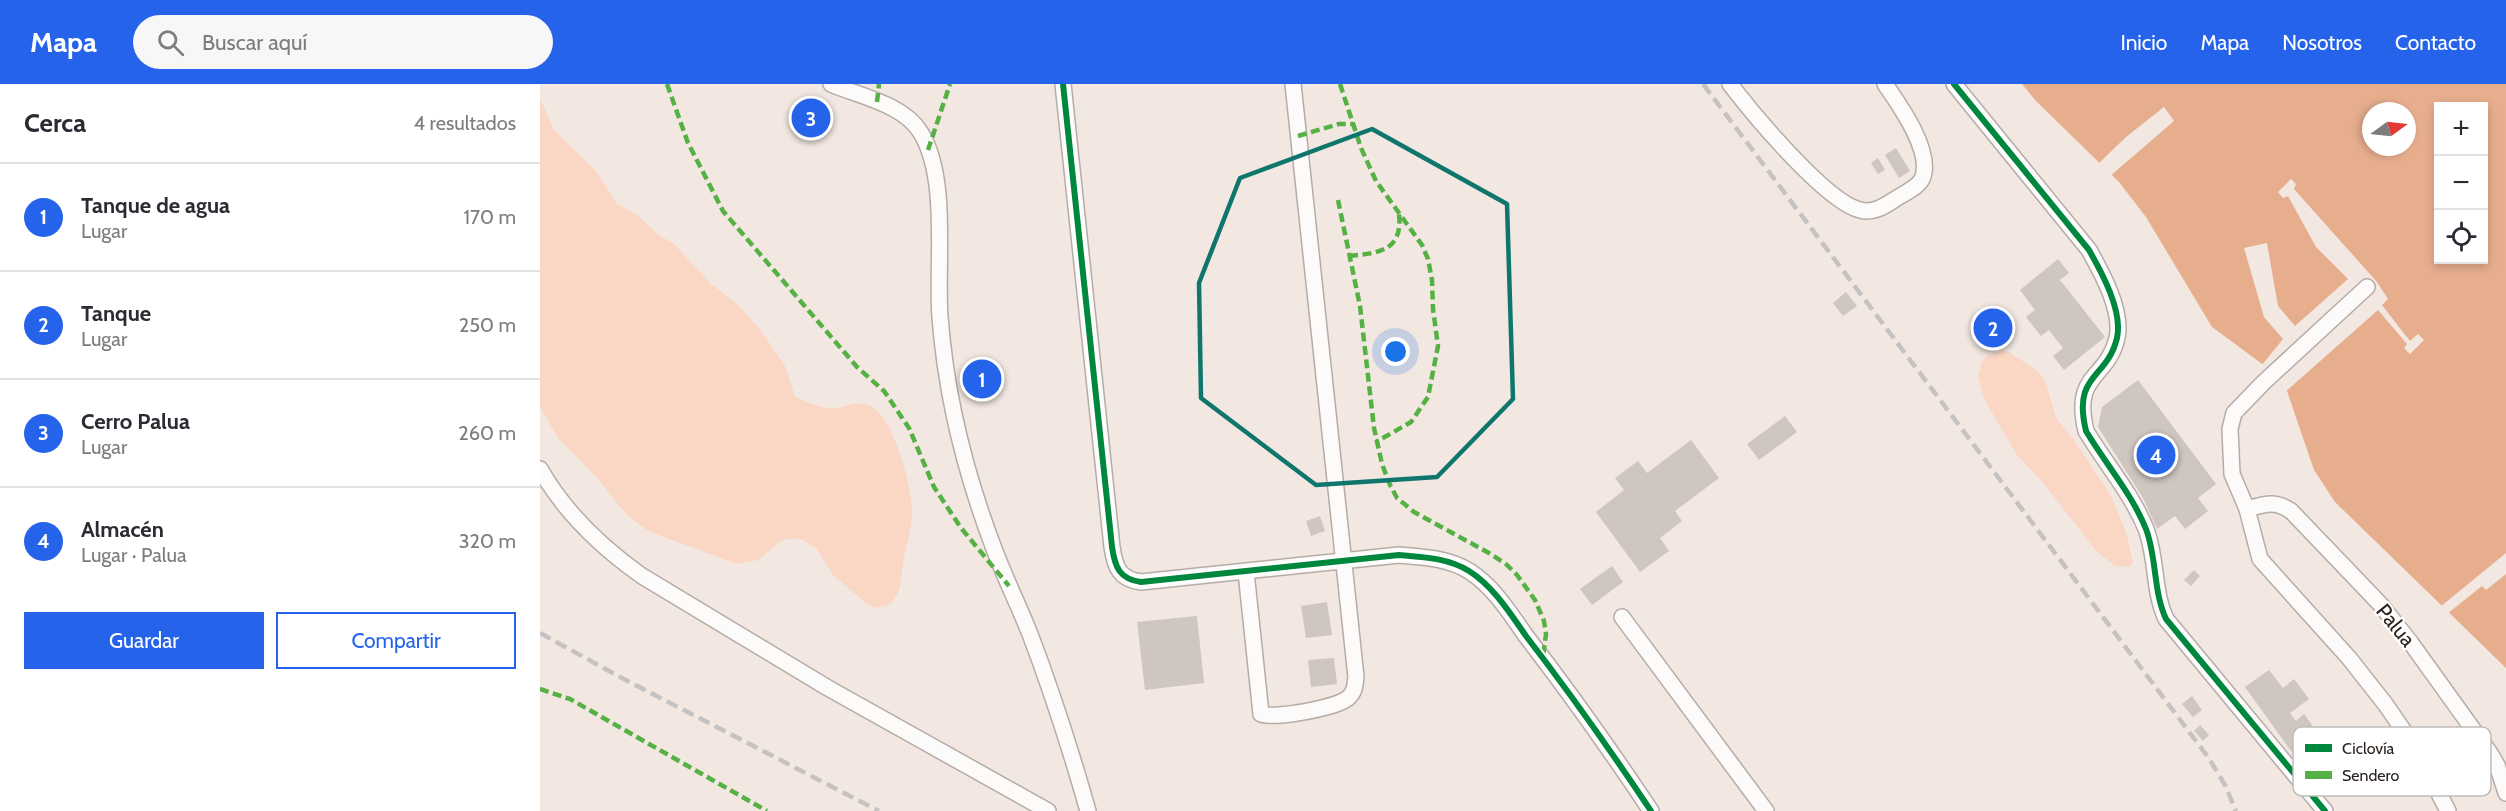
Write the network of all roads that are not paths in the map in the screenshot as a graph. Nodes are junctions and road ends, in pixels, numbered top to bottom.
1 (831, 84) edge
2 (1063, 84) edge
3 (1293, 84) edge
4 (1730, 84) edge
5 (1884, 84) edge
6 (1954, 84) edge
7 (2367, 288) dead end
8 (540, 469) edge
9 (2247, 509) junction
10 (1344, 560) junction
11 (1246, 572) junction
12 (1622, 617) dead end
13 (2401, 727) edge
14 (2472, 727) edge
15 (2491, 755) edge
16 (2293, 773) edge
17 (2506, 793) edge
18 (2312, 796) edge
19 (2440, 796) edge
20 (1047, 811) edge
21 (1088, 811) edge
22 (1651, 811) edge
23 (1766, 811) edge
24 (2325, 811) edge
25 (2448, 811) edge

1 - 21 street
2 - 11 street
3 - 10 street
4 - 5 street
6 - 16 street
7 - 9 street
8 - 20 street
9 - 13 street
9 - 14 street, Palua
10 - 11 street
10 - 11 street
10 - 22 street
12 - 23 street
15 - 17 street, Palua
18 - 24 street
19 - 25 street

